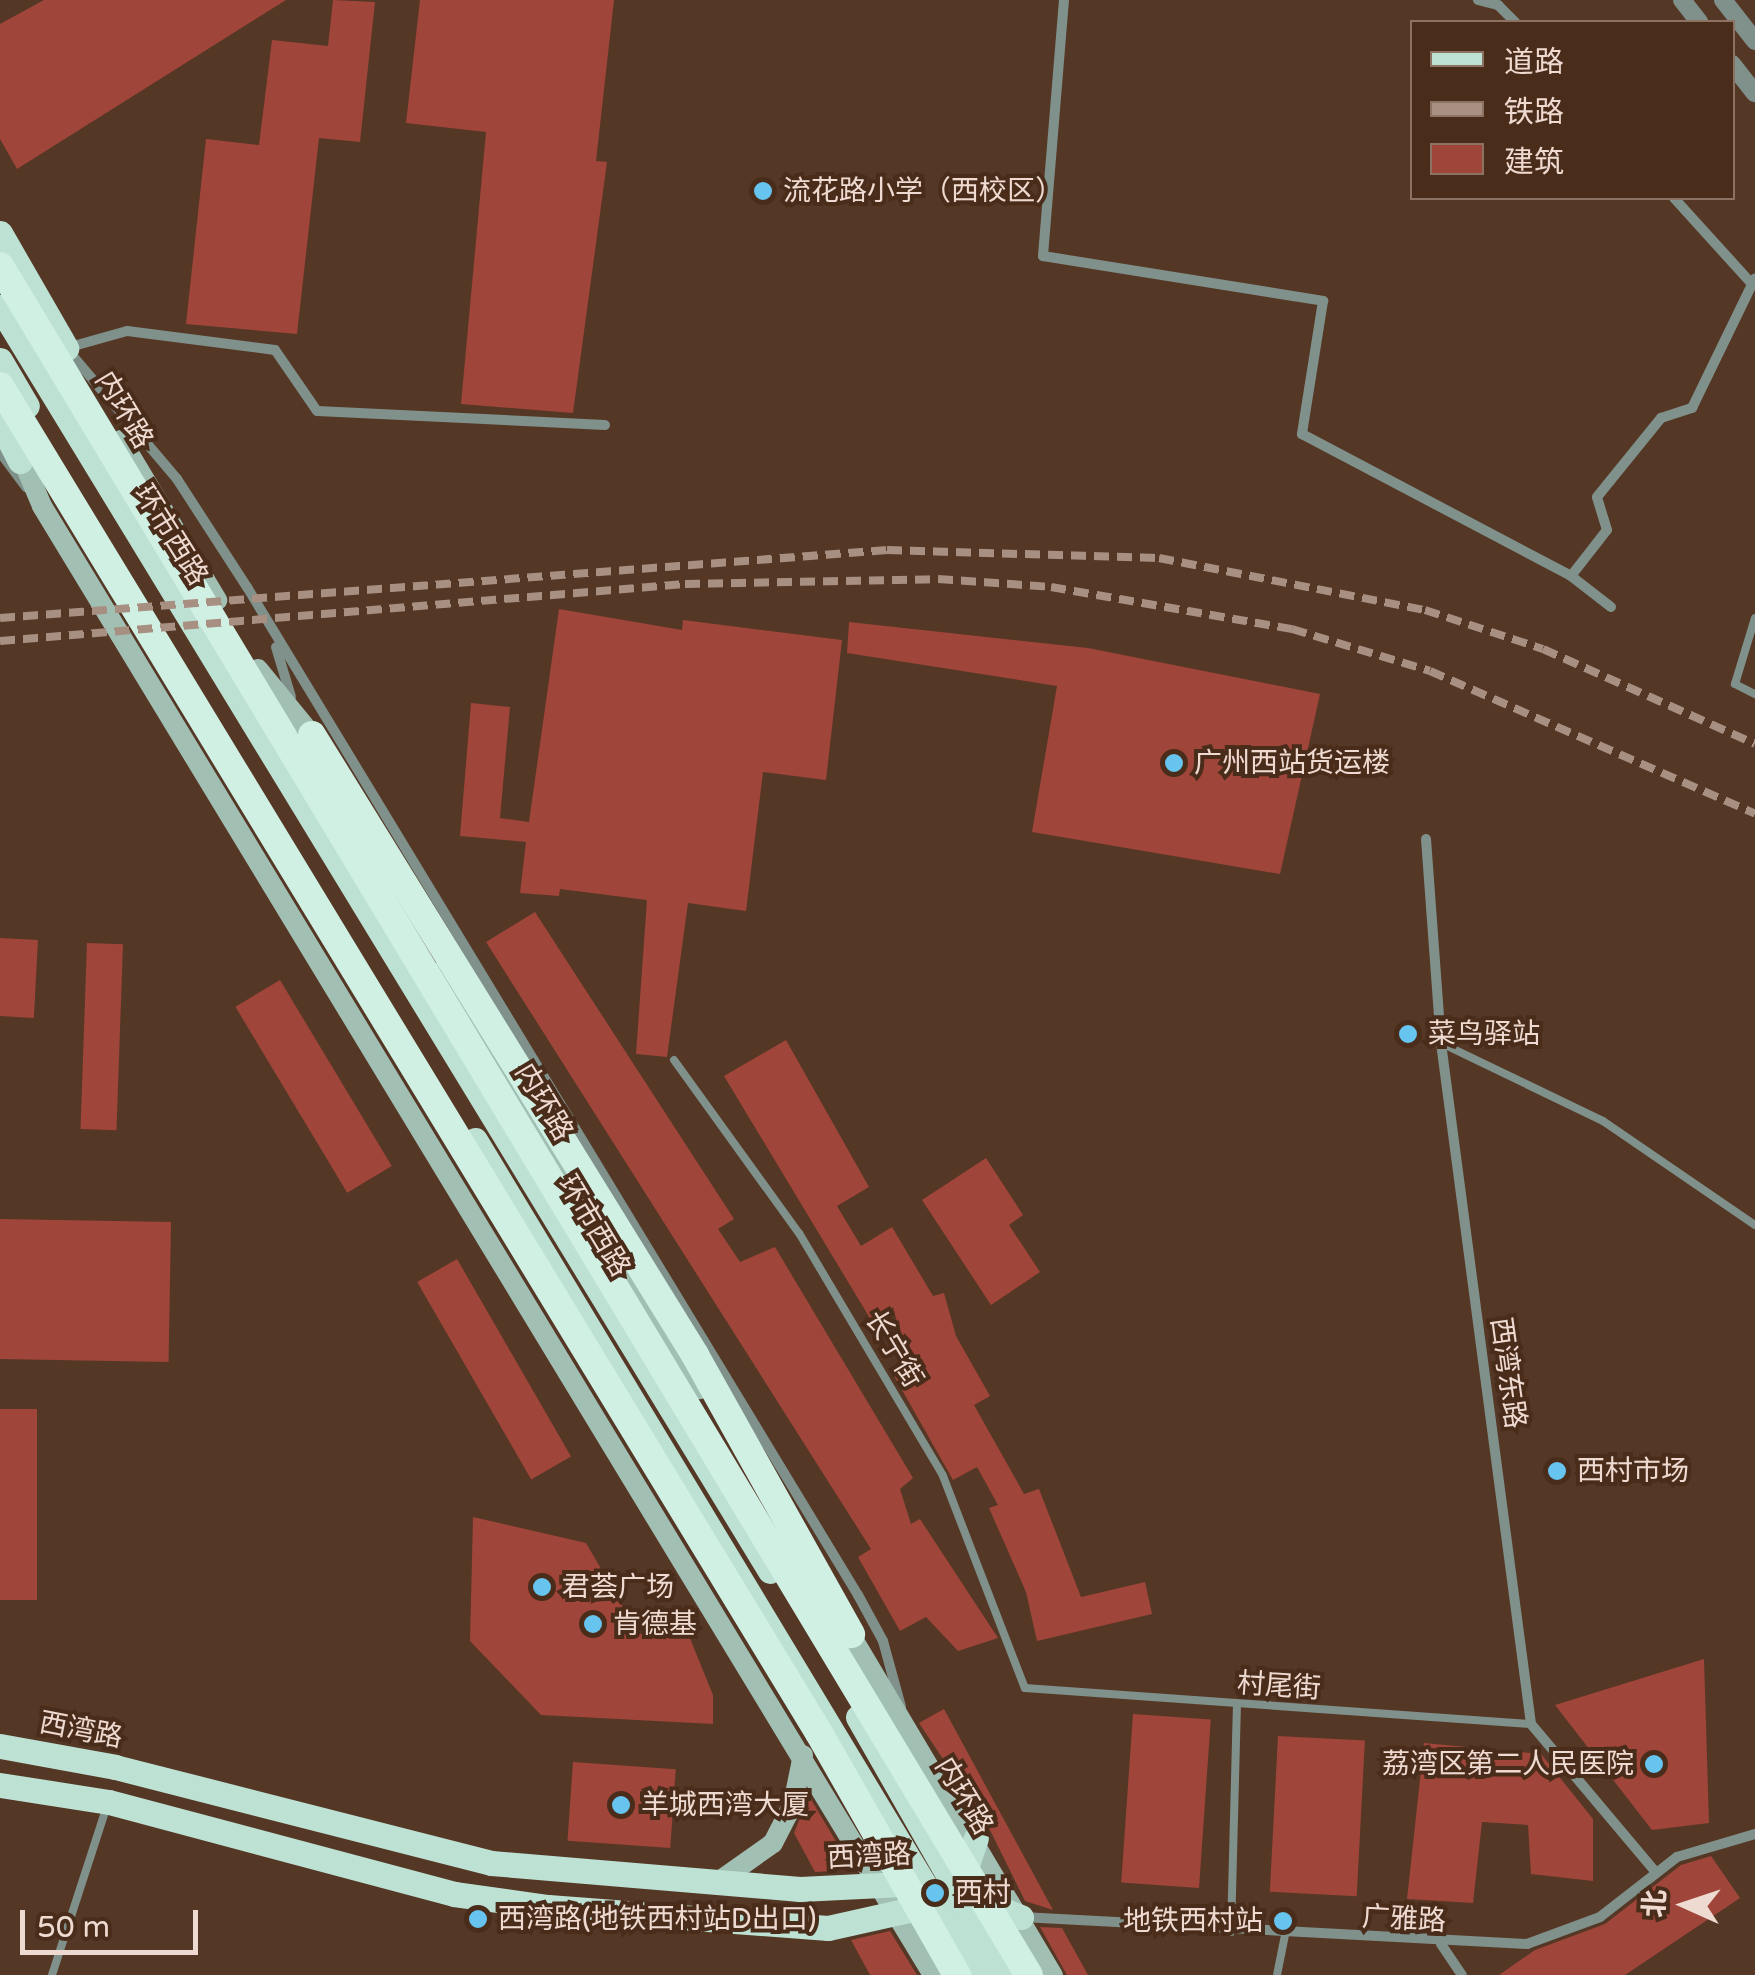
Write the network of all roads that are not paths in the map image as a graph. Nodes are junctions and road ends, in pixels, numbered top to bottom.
1 (1064, 0) edge
2 (1478, 0) edge
3 (1682, 0) edge
4 (1723, 0) edge
5 (1513, 20) edge
6 (1698, 20) edge
7 (1755, 41) edge
8 (1735, 68) edge
9 (1755, 93) edge
10 (1676, 200) edge
11 (0, 233) edge
12 (0, 266) edge
13 (1754, 283) edge
14 (0, 307) edge
15 (66, 348) junction
16 (0, 360) edge
17 (0, 372) edge
18 (0, 386) edge
19 (0, 422) edge
20 (605, 425) dead end
21 (10, 457) edge
22 (161, 504) junction
23 (124, 516) junction
24 (180, 572) junction
25 (1570, 576) junction
26 (1611, 607) dead end
27 (226, 616) junction
28 (1755, 618) edge
29 (197, 634) junction
30 (274, 636) junction
31 (258, 669) junction
32 (1755, 694) edge
33 (206, 702) junction
34 (174, 724) junction
35 (312, 735) junction
36 (1426, 839) dead end
37 (372, 974) junction
38 (337, 996) junction
39 (1442, 1044) junction
40 (674, 1060) dead end
41 (1755, 1225) edge
42 (702, 1393) junction
43 (670, 1409) junction
44 (657, 1437) junction
45 (623, 1458) junction
46 (1025, 1688) joint
47 (1238, 1707) junction
48 (901, 1708) junction
49 (1532, 1724) junction
50 (0, 1746) edge
51 (803, 1755) junction
52 (0, 1785) edge
53 (894, 1786) junction
54 (108, 1802) junction
55 (1755, 1834) edge
56 (968, 1844) junction
57 (1654, 1870) junction
58 (716, 1883) junction
59 (920, 1888) junction
60 (900, 1917) junction
61 (1021, 1917) junction
62 (1231, 1932) junction
63 (1285, 1935) junction
64 (1442, 1944) junction
65 (52, 1975) edge
66 (933, 1975) edge
67 (955, 1975) edge
68 (979, 1975) edge
69 (1005, 1975) edge
70 (1029, 1975) edge
71 (1052, 1975) edge
72 (1277, 1975) edge
73 (1462, 1975) edge

1 - 25 street
2 - 5 street
3 - 6 street
4 - 7 street
8 - 9 street
10 - 13 street
11 - 15 main road
12 - 56 highway, 内环路
13 - 25 street
14 - 23 main road, 环市西路
15 - 20 street
15 - 22 main road
15 - 30 street
16 - 33 main road, 环市西路
17 - 21 main road
18 - 67 highway
19 - 21 main road
21 - 34 main road
22 - 24 main road
22 - 27 main road
23 - 24 main road
23 - 29 main road, 环市西路
24 - 27 main road
24 - 29 main road
25 - 26 street
27 - 31 main road
28 - 32 lane
29 - 43 main road, 环市西路
30 - 35 street
30 - 48 street
31 - 35 main road
31 - 42 main road
33 - 34 street
33 - 37 main road, 环市西路
34 - 38 main road
35 - 56 highway
36 - 39 street, 西湾东路
37 - 38 street
37 - 44 main road, 环市西路
38 - 45 main road
39 - 41 lane
39 - 49 street, 西湾东路
40 - 46 lane, 长宁街
42 - 43 street
42 - 48 main road
43 - 53 main road, 环市西路
44 - 45 street
44 - 53 main road, 环市西路
45 - 51 main road
46 - 47 lane, 村尾街
47 - 49 lane, 村尾街
47 - 62 lane
48 - 53 main road
48 - 56 main road
49 - 57 street
50 - 58 main road, 西湾路
51 - 58 main road
51 - 59 main road
52 - 54 main road, 西湾路
53 - 59 main road, 环市西路
53 - 59 main road, 环市西路
54 - 60 main road, 西湾路
54 - 65 lane
55 - 57 street, 广雅路
56 - 59 main road
56 - 61 main road
56 - 70 highway, 内环路
57 - 64 street, 广雅路
58 - 59 main road, 西湾路
59 - 60 main road, 西湾路
59 - 60 main road
59 - 61 main road
59 - 68 main road, 环市西路
59 - 69 main road, 环市西路
60 - 66 main road
61 - 62 street, 广雅路
61 - 71 main road
62 - 63 street, 广雅路
63 - 64 street, 广雅路
63 - 72 lane
64 - 73 street

